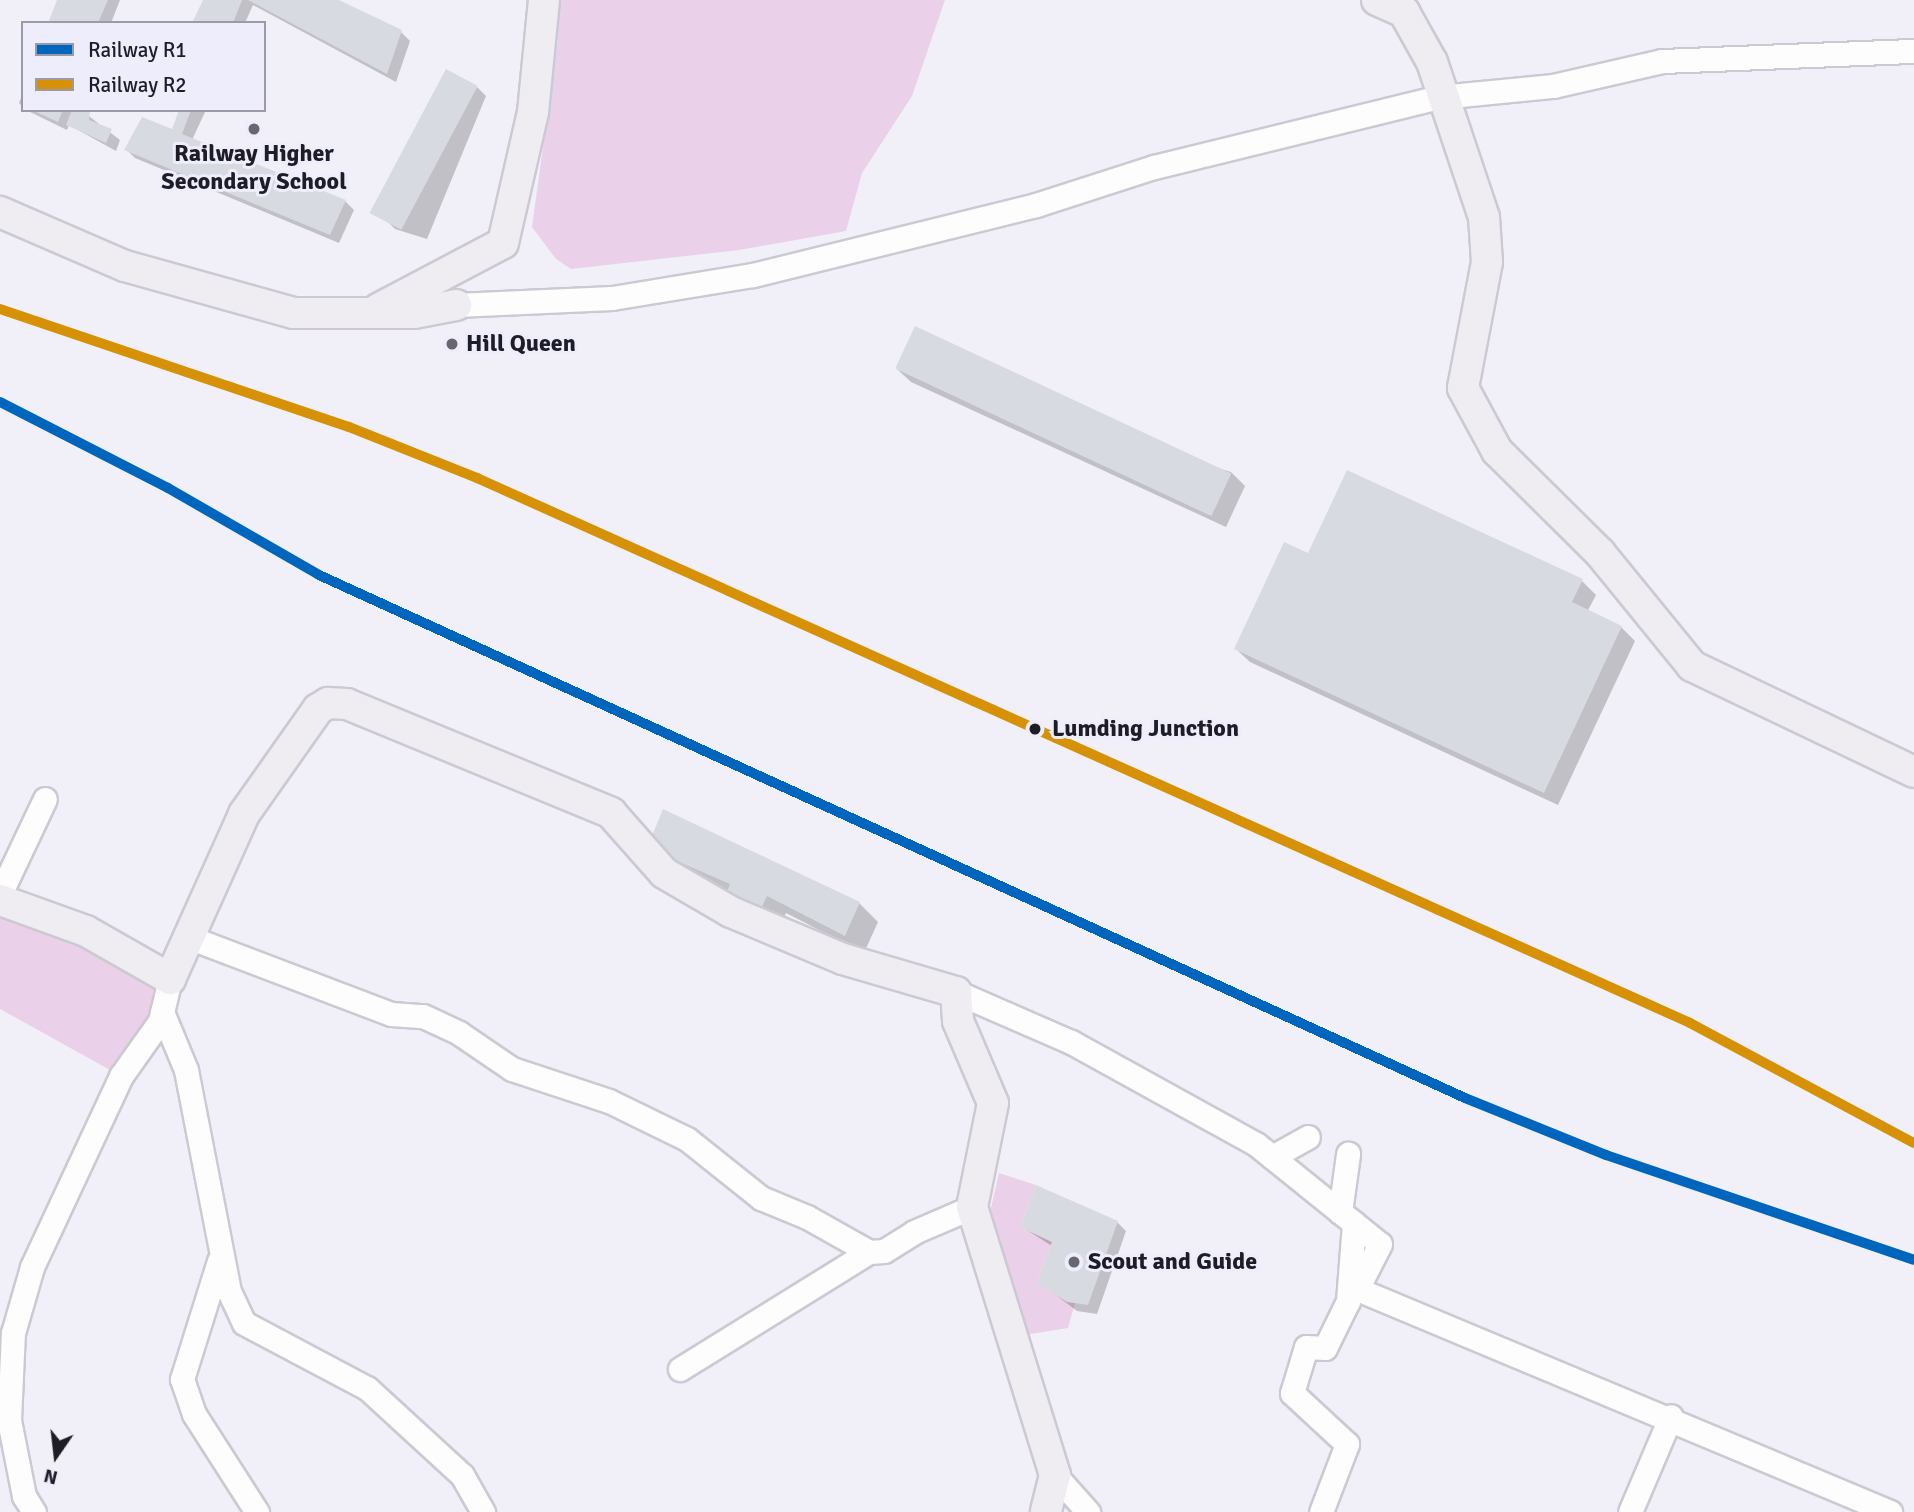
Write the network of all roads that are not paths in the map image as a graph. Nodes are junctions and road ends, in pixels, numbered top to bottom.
1 (544, 0) edge
2 (1377, 0) edge
3 (1914, 51) edge
4 (1440, 97) junction
5 (0, 212) edge
6 (456, 305) joint
7 (371, 313) junction
8 (1914, 772) edge
9 (45, 799) dead end
10 (0, 897) edge
11 (191, 939) junction
12 (170, 979) junction
13 (956, 992) junction
14 (162, 1012) junction
15 (1308, 1137) dead end
16 (1348, 1154) dead end
17 (1272, 1157) junction
18 (972, 1207) junction
19 (1347, 1217) junction
20 (869, 1252) junction
21 (221, 1254) junction
22 (680, 1369) dead end
23 (1671, 1416) junction
24 (1055, 1475) junction
25 (1850, 1504) edge
26 (34, 1512) edge
27 (257, 1512) edge
28 (483, 1512) edge
29 (1045, 1512) edge
30 (1088, 1512) edge
31 (1321, 1512) edge
32 (1630, 1512) edge
33 (1890, 1512) edge

1 - 7 main road
2 - 4 main road
3 - 4 street
4 - 6 street
4 - 8 main road
5 - 7 main road
6 - 7 main road
9 - 10 street
10 - 12 main road
11 - 12 main road
11 - 13 main road
11 - 20 street
12 - 14 street
13 - 17 street
13 - 18 main road
14 - 21 street
14 - 26 street
15 - 17 street
16 - 19 street
17 - 19 street
18 - 20 street
18 - 24 main road
19 - 23 street
19 - 31 street
20 - 22 street
21 - 27 street
21 - 28 street
23 - 25 street
23 - 32 street
24 - 29 main road
24 - 30 street
25 - 33 street

